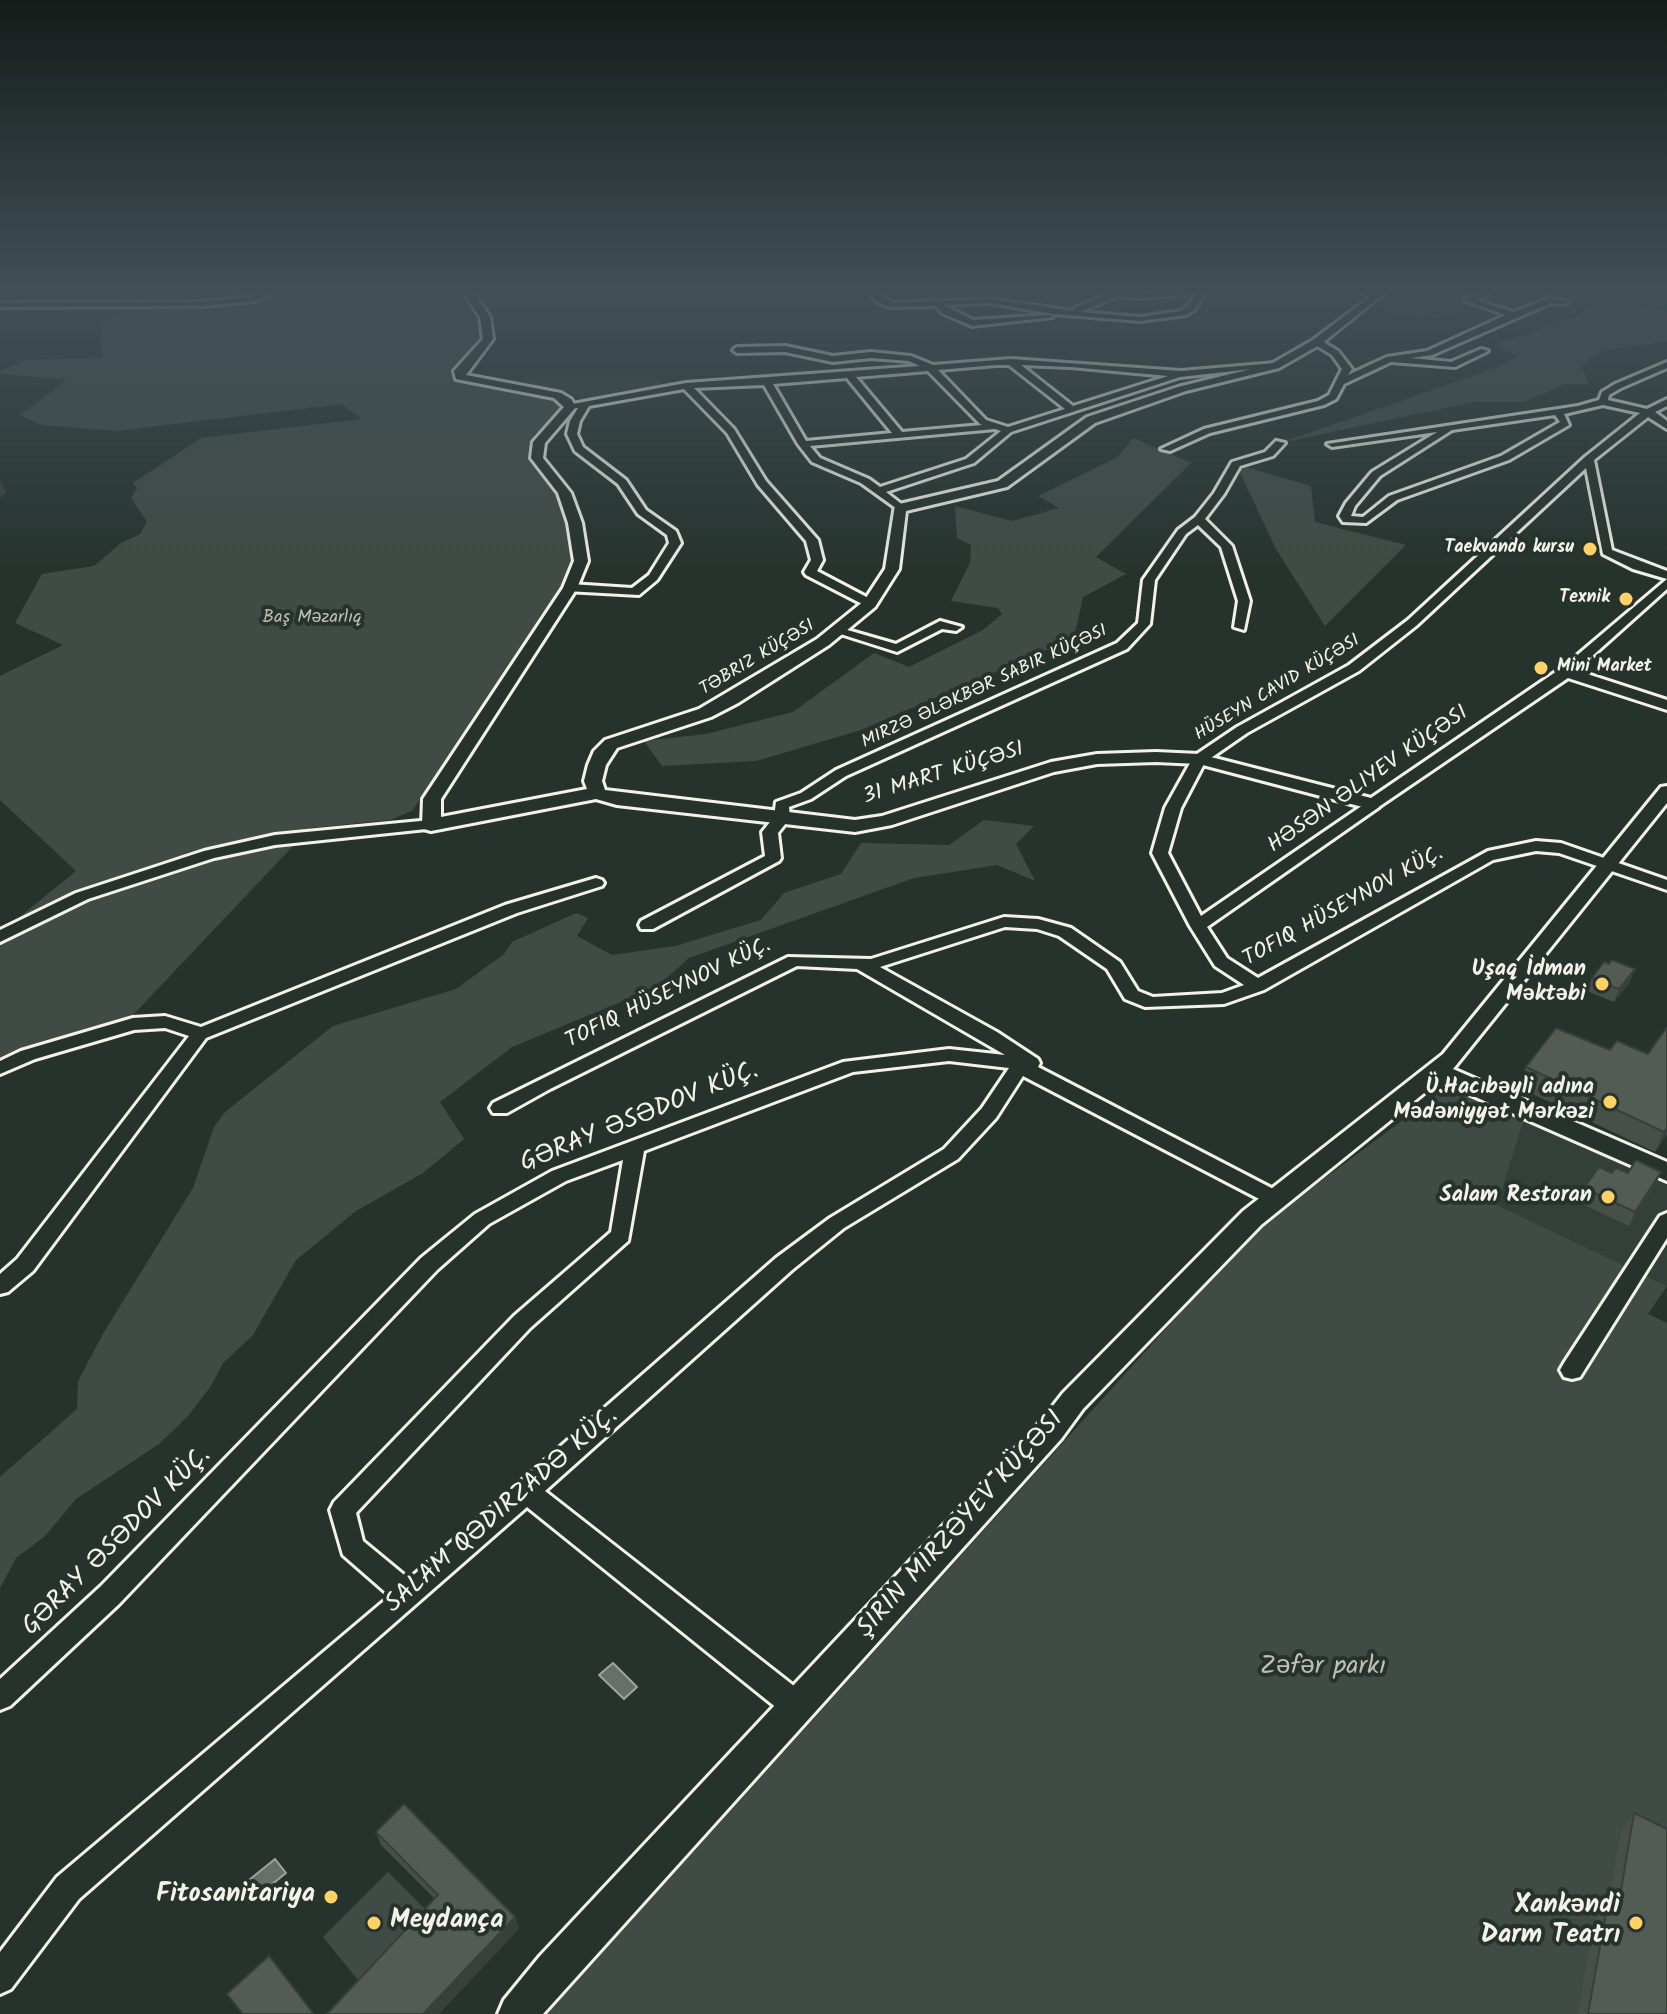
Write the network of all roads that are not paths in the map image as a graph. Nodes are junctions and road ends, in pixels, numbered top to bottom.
1 (498, 384) edge
2 (727, 384) edge
3 (768, 384) edge
4 (857, 384) edge
5 (946, 384) edge
6 (1038, 384) edge
7 (1153, 384) edge
8 (1202, 384) edge
9 (1341, 384) edge
10 (1623, 384) edge
11 (686, 386) junction
12 (1603, 402) junction
13 (1667, 402) edge
14 (578, 405) junction
15 (1068, 409) junction
16 (1648, 412) junction
17 (1558, 413) junction
18 (1093, 419) junction
19 (1667, 426) edge
20 (992, 427) junction
21 (1008, 430) junction
22 (1447, 430) junction
23 (899, 435) junction
24 (1280, 443) dead end
25 (803, 444) junction
26 (1332, 444) dead end
27 (1166, 449) dead end
28 (1589, 459) junction
29 (876, 491) junction
30 (900, 508) junction
31 (1199, 519) junction
32 (1667, 575) edge
33 (1667, 583) edge
34 (570, 588) junction
35 (870, 604) junction
36 (956, 627) dead end
37 (1240, 627) dead end
38 (837, 631) junction
39 (1566, 672) junction
40 (1667, 705) edge
41 (1199, 759) junction
42 (1667, 791) edge
43 (597, 793) junction
44 (1374, 804) junction
45 (782, 818) junction
46 (431, 825) junction
47 (1610, 864) junction
48 (596, 883) dead end
49 (1667, 885) edge
50 (647, 925) dead end
51 (1198, 926) junction
52 (0, 937) edge
53 (860, 963) junction
54 (1258, 986) junction
55 (200, 1034) junction
56 (1444, 1065) junction
57 (1020, 1066) junction
58 (0, 1068) edge
59 (1051, 1082) junction
60 (500, 1108) dead end
61 (635, 1147) junction
62 (1667, 1172) edge
63 (1274, 1198) junction
64 (1667, 1221) edge
65 (0, 1286) edge
66 (1572, 1370) dead end
67 (527, 1492) junction
68 (409, 1596) junction
69 (0, 1697) edge
70 (798, 1707) junction
71 (0, 1978) edge
72 (518, 2014) edge

1 - 14 street
2 - 11 street
3 - 25 street
4 - 23 street
5 - 20 street
6 - 15 street
7 - 15 street
8 - 18 street
9 - 27 street
10 - 12 street
11 - 14 street
11 - 35 street
12 - 16 street
12 - 17 street
13 - 16 street, HÜSEYN CAVID KÜÇƏSI
14 - 34 street
14 - 34 street
15 - 18 street
15 - 21 street
16 - 19 street
16 - 28 street, HÜSEYN CAVID KÜÇƏSI
17 - 22 street
17 - 22 street
18 - 30 street
20 - 21 street
20 - 23 street
21 - 29 street
22 - 26 street
23 - 25 street
24 - 31 street, MIRZƏ ƏLƏKBƏR SABIR KÜÇƏSI
25 - 29 street
28 - 32 street
28 - 41 street, HÜSEYN CAVID KÜÇƏSI
29 - 30 street
30 - 35 street, TƏBRIZ KÜÇƏSI
31 - 37 street
31 - 45 street, MIRZƏ ƏLƏKBƏR SABIR KÜÇƏSI
33 - 39 street, HƏSƏN ƏLIYEV KÜÇƏSI
34 - 46 street
35 - 38 street, TƏBRIZ KÜÇƏSI
36 - 38 street, TƏBRIZ KÜÇƏSI
38 - 43 street, TƏBRIZ KÜÇƏSI
39 - 40 street
39 - 44 street, HƏSƏN ƏLIYEV KÜÇƏSI
41 - 44 street, 31 MART KÜÇƏSI
41 - 45 street, 31 MART KÜÇƏSI
41 - 51 street
42 - 47 street, ŞIRIN MIRZƏYEV KÜÇƏSI
43 - 45 street, 31 MART KÜÇƏSI
43 - 46 street, 31 MART KÜÇƏSI
44 - 51 street, HƏSƏN ƏLIYEV KÜÇƏSI
45 - 50 street
46 - 52 street
47 - 49 street, TOFIQ HÜSEYNOV KÜÇ.
47 - 54 street, TOFIQ HÜSEYNOV KÜÇ.
47 - 56 street, ŞIRIN MIRZƏYEV KÜÇƏSI
48 - 55 street
51 - 54 street
53 - 54 street, TOFIQ HÜSEYNOV KÜÇ.
53 - 59 street
53 - 60 street, TOFIQ HÜSEYNOV KÜÇ.
55 - 58 street
55 - 65 street
56 - 62 street
56 - 63 street, ŞIRIN MIRZƏYEV KÜÇƏSI
57 - 59 street, GƏRAY ƏSƏDOV KÜÇ.
57 - 61 street, GƏRAY ƏSƏDOV KÜÇ.
57 - 67 street, SALAM QƏDIRZADƏ KÜÇ.
59 - 63 street, GƏRAY ƏSƏDOV KÜÇ.
61 - 68 street
61 - 69 street, GƏRAY ƏSƏDOV KÜÇ.
63 - 70 street, ŞIRIN MIRZƏYEV KÜÇƏSI
64 - 66 street
67 - 68 street, SALAM QƏDIRZADƏ KÜÇ.
67 - 70 street
68 - 71 street, SALAM QƏDIRZADƏ KÜÇ.
70 - 72 street, ŞIRIN MIRZƏYEV KÜÇƏSI

